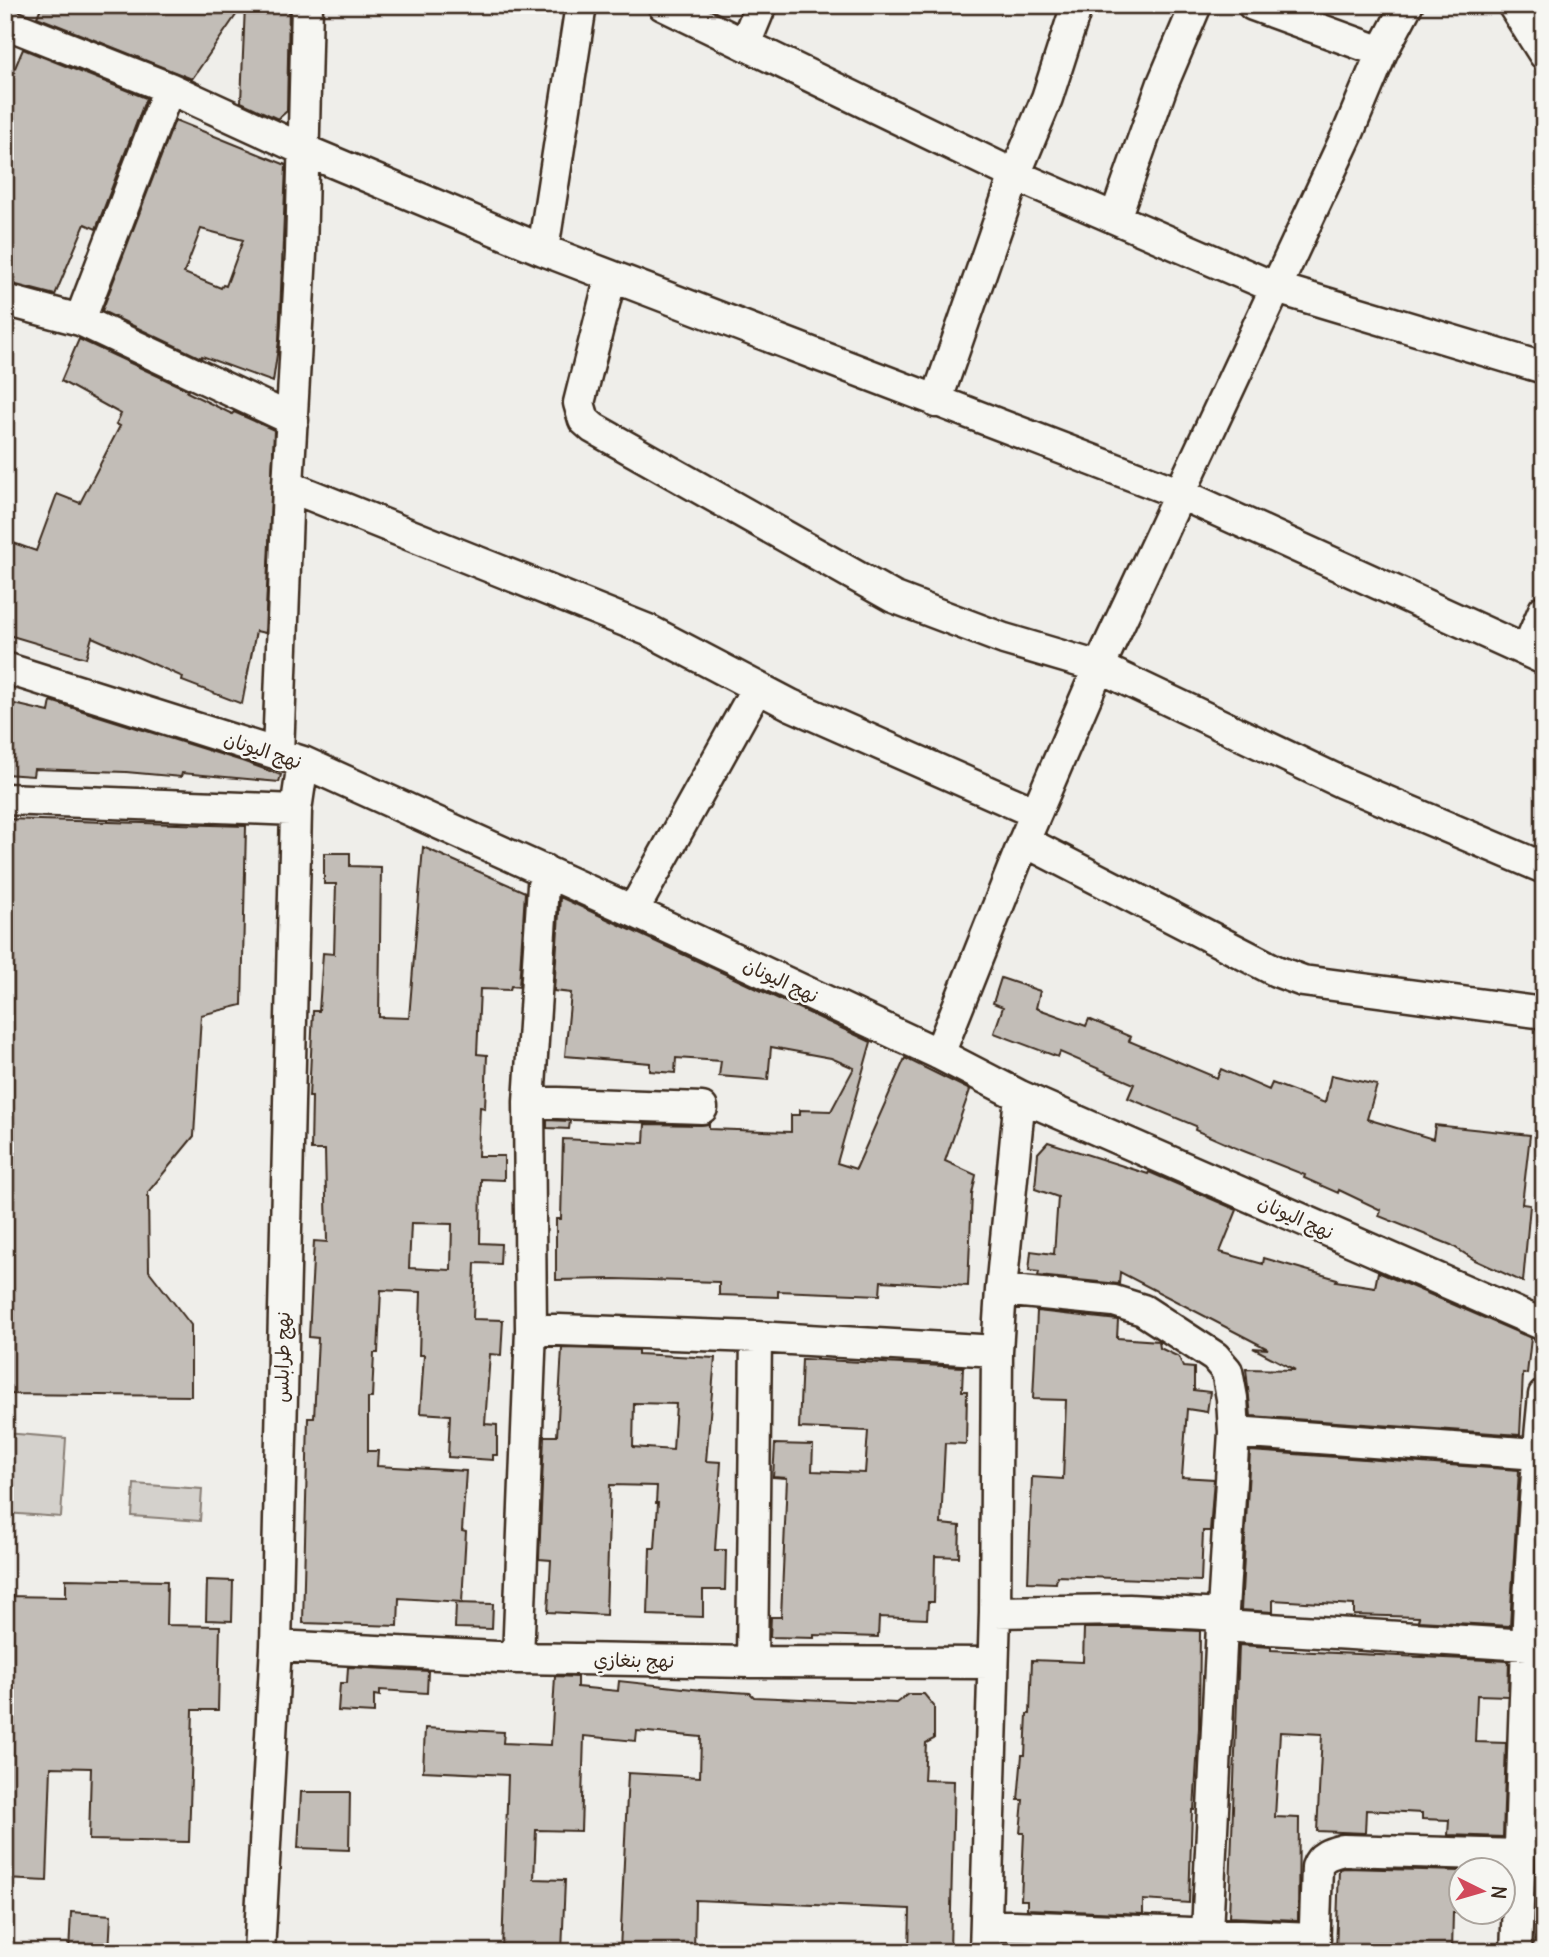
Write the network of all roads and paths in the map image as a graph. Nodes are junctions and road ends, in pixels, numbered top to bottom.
1 (307, 5) edge
2 (581, 5) edge
3 (663, 5) edge
4 (761, 5) edge
5 (1077, 5) edge
6 (1196, 5) edge
7 (1253, 5) edge
8 (1407, 5) edge
9 (1513, 5) edge
10 (5, 23) edge
11 (745, 44) junction
12 (1382, 52) junction
13 (1544, 54) edge
14 (169, 88) junction
15 (304, 150) junction
16 (1015, 175) junction
17 (1115, 218) junction
18 (543, 250) junction
19 (611, 276) junction
20 (1276, 288) junction
21 (5, 300) edge
22 (80, 320) junction
23 (1544, 369) edge
24 (936, 401) junction
25 (293, 420) junction
26 (288, 486) junction
27 (1181, 494) junction
28 (1544, 610) edge
29 (1535, 654) edge
30 (1099, 667) junction
31 (5, 668) edge
32 (757, 688) junction
33 (290, 758) junction
34 (5, 799) edge
35 (296, 810) junction
36 (1036, 813) junction
37 (1024, 841) junction
38 (1544, 868) edge
39 (544, 870) junction
40 (633, 911) junction
41 (1544, 1013) edge
42 (939, 1054) junction
43 (1020, 1096) junction
44 (529, 1102) junction
45 (702, 1108) dead end
46 (1001, 1290) junction
47 (1544, 1325) edge
48 (531, 1329) junction
49 (756, 1337) junction
50 (998, 1350) junction
51 (1544, 1395) edge
52 (1234, 1432) junction
53 (1538, 1454) junction
54 (995, 1612) junction
55 (1222, 1620) junction
56 (1536, 1645) edge
57 (276, 1646) junction
58 (518, 1658) junction
59 (752, 1662) junction
60 (993, 1663) junction
61 (1520, 1856) junction
62 (1207, 1932) junction
63 (986, 1938) edge
64 (1315, 1945) edge
65 (259, 1952) edge
66 (1516, 1952) edge

1 - 15 street, نهج طرابلس
2 - 18 street
3 - 11 street
4 - 11 street
5 - 16 street
6 - 17 street
7 - 12 street
8 - 12 street
9 - 13 street
10 - 14 street
11 - 16 street
12 - 20 street
14 - 15 street
14 - 22 street
15 - 18 street
15 - 25 street, نهج طرابلس
16 - 17 street
16 - 24 street
17 - 20 street
18 - 19 street
19 - 24 street
19 - 30 street
20 - 23 street
20 - 27 street
21 - 22 street
22 - 25 street
24 - 27 street
25 - 26 street, نهج طرابلس
26 - 32 street
26 - 33 street, نهج طرابلس
27 - 29 street
27 - 30 street
28 - 29 street
30 - 36 street
30 - 38 street
31 - 33 street, نهج اليونان
32 - 36 street
32 - 40 street
33 - 35 street, نهج طرابلس
33 - 39 street, نهج اليونان
34 - 35 street
35 - 57 street, نهج طرابلس
36 - 37 street
37 - 41 street
37 - 42 street
39 - 40 street, نهج اليونان
39 - 44 street
40 - 42 street, نهج اليونان
42 - 43 street, نهج اليونان
43 - 46 street
43 - 47 street, نهج اليونان
44 - 45 street
44 - 48 street
46 - 50 street
46 - 52 street
48 - 49 street
48 - 58 street
49 - 50 street
49 - 59 street
50 - 54 street
51 - 53 street
52 - 53 street
52 - 55 street
53 - 56 street
54 - 55 street
54 - 60 street
55 - 56 street
55 - 62 street
56 - 61 street
57 - 58 street, نهج بنغازي
57 - 65 street, نهج طرابلس
58 - 59 street, نهج بنغازي
59 - 60 street, نهج بنغازي
60 - 63 street
61 - 64 street
61 - 66 street
62 - 63 street
62 - 64 street

